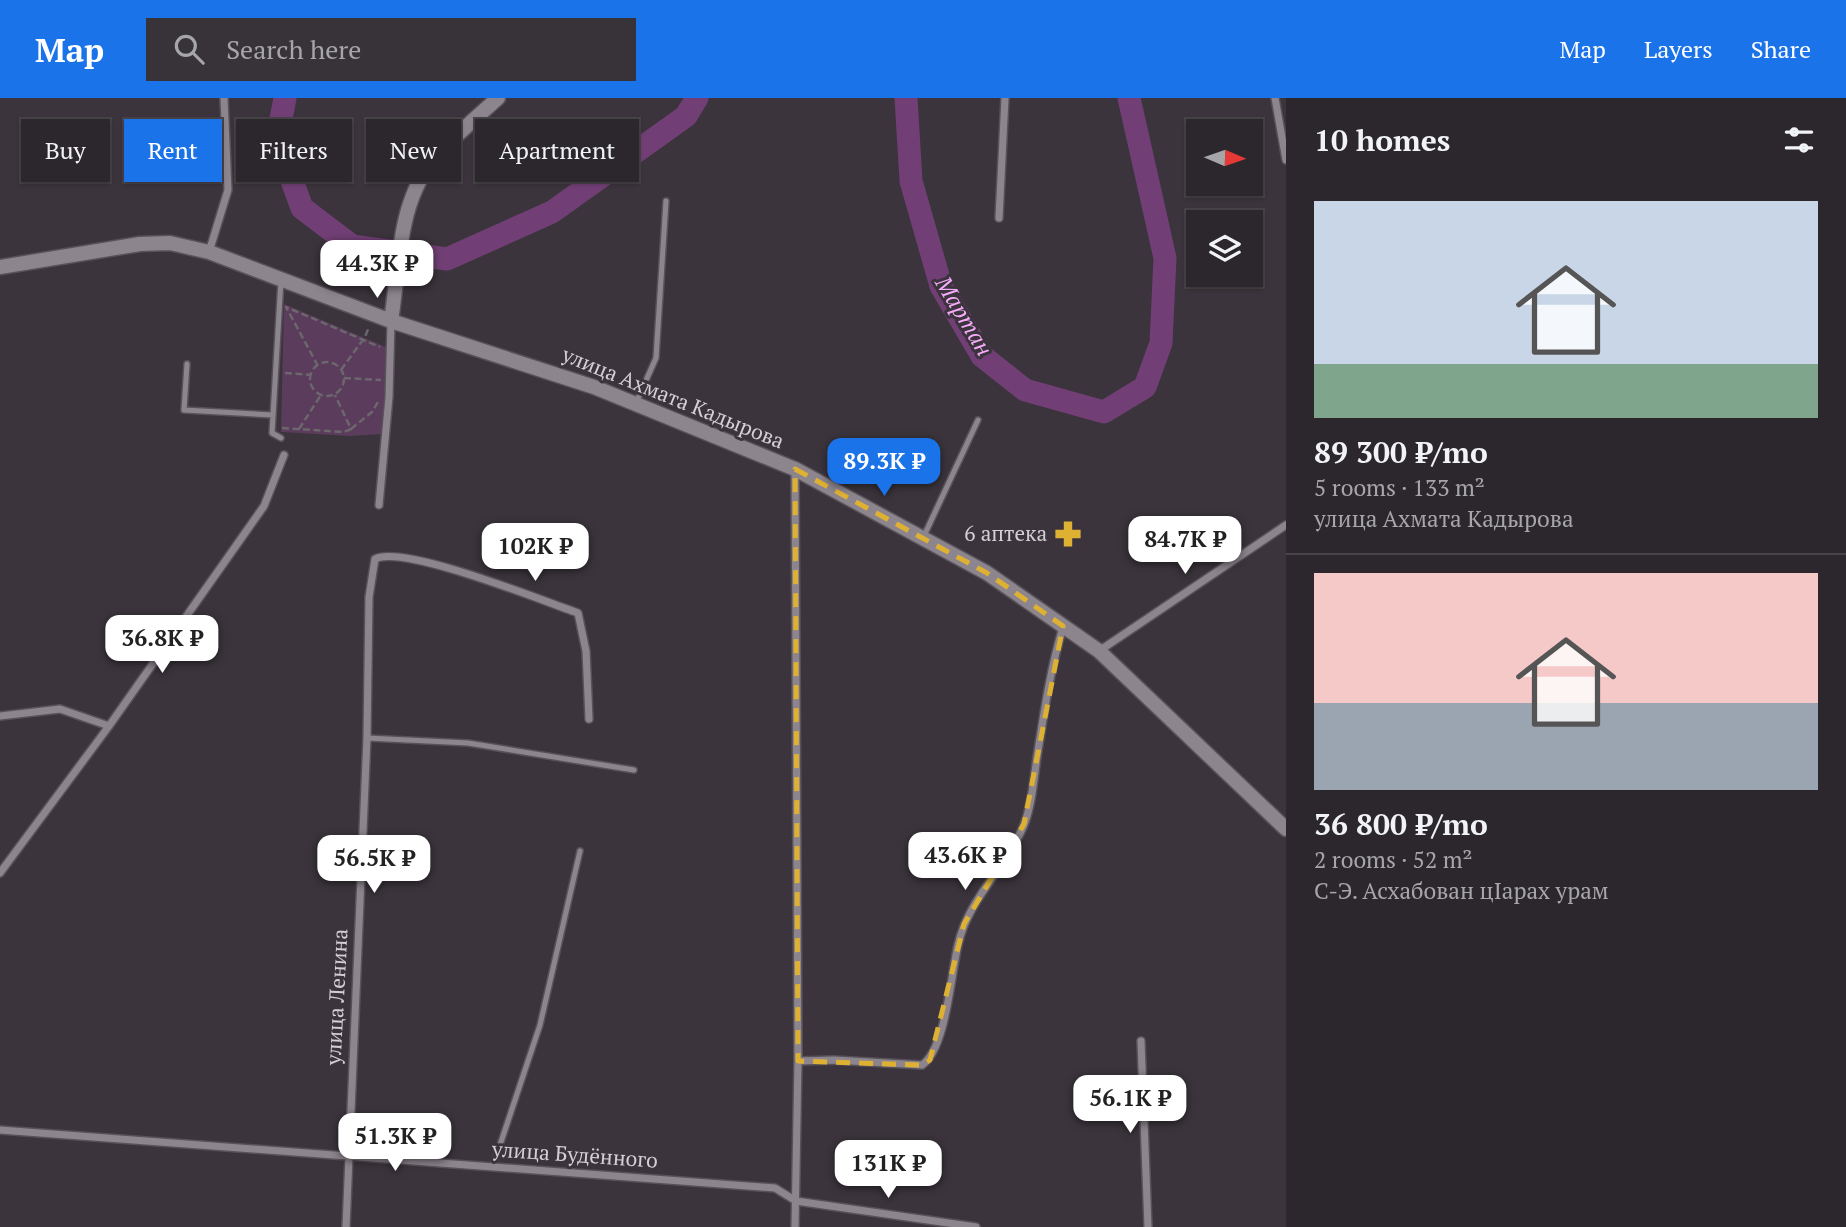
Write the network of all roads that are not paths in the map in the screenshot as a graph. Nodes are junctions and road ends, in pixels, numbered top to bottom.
1 (224, 98) edge
2 (498, 98) edge
3 (1005, 98) edge
4 (1275, 98) edge
5 (1286, 160) edge
6 (666, 201) dead end
7 (999, 218) dead end
8 (209, 252) junction
9 (0, 267) edge
10 (281, 280) junction
11 (391, 321) junction
12 (187, 364) dead end
13 (636, 404) junction
14 (274, 415) junction
15 (978, 420) dead end
16 (281, 438) dead end
17 (284, 455) dead end
18 (795, 469) junction
19 (379, 505) dead end
20 (1286, 525) edge
21 (923, 539) junction
22 (1063, 626) junction
23 (1099, 650) junction
24 (0, 716) edge
25 (589, 719) dead end
26 (109, 726) junction
27 (367, 738) junction
28 (634, 770) dead end
29 (1286, 829) edge
30 (580, 850) dead end
31 (0, 873) edge
32 (1141, 1041) dead end
33 (798, 1062) junction
34 (0, 1130) edge
35 (348, 1155) junction
36 (493, 1166) junction
37 (796, 1200) junction
38 (345, 1227) edge
39 (795, 1227) edge
40 (976, 1227) edge
41 (1148, 1227) edge

1 - 8 street
2 - 11 main road
3 - 7 street
4 - 5 street
6 - 13 lane
8 - 9 main road, улица Ахмата Кадырова
8 - 10 main road, улица Ахмата Кадырова
10 - 11 main road, улица Ахмата Кадырова
10 - 14 lane
11 - 13 main road, улица Ахмата Кадырова
11 - 19 street
12 - 14 lane
13 - 18 main road, улица Ахмата Кадырова
14 - 16 lane
15 - 21 lane
17 - 26 street
18 - 21 main road, улица Ахмата Кадырова
18 - 33 street
20 - 23 street
21 - 22 main road, улица Ахмата Кадырова
22 - 23 main road, улица Ахмата Кадырова
22 - 33 street
23 - 29 main road, улица Ахмата Кадырова
24 - 26 street
25 - 27 street, улица Ленина
26 - 31 street
27 - 28 lane
27 - 35 street, улица Ленина
30 - 36 lane
32 - 41 street
33 - 37 street
34 - 35 street, улица Будённого
35 - 36 street, улица Будённого
35 - 38 street, улица Ленина
36 - 37 street, улица Будённого
37 - 39 street
37 - 40 street, улица Будённого

